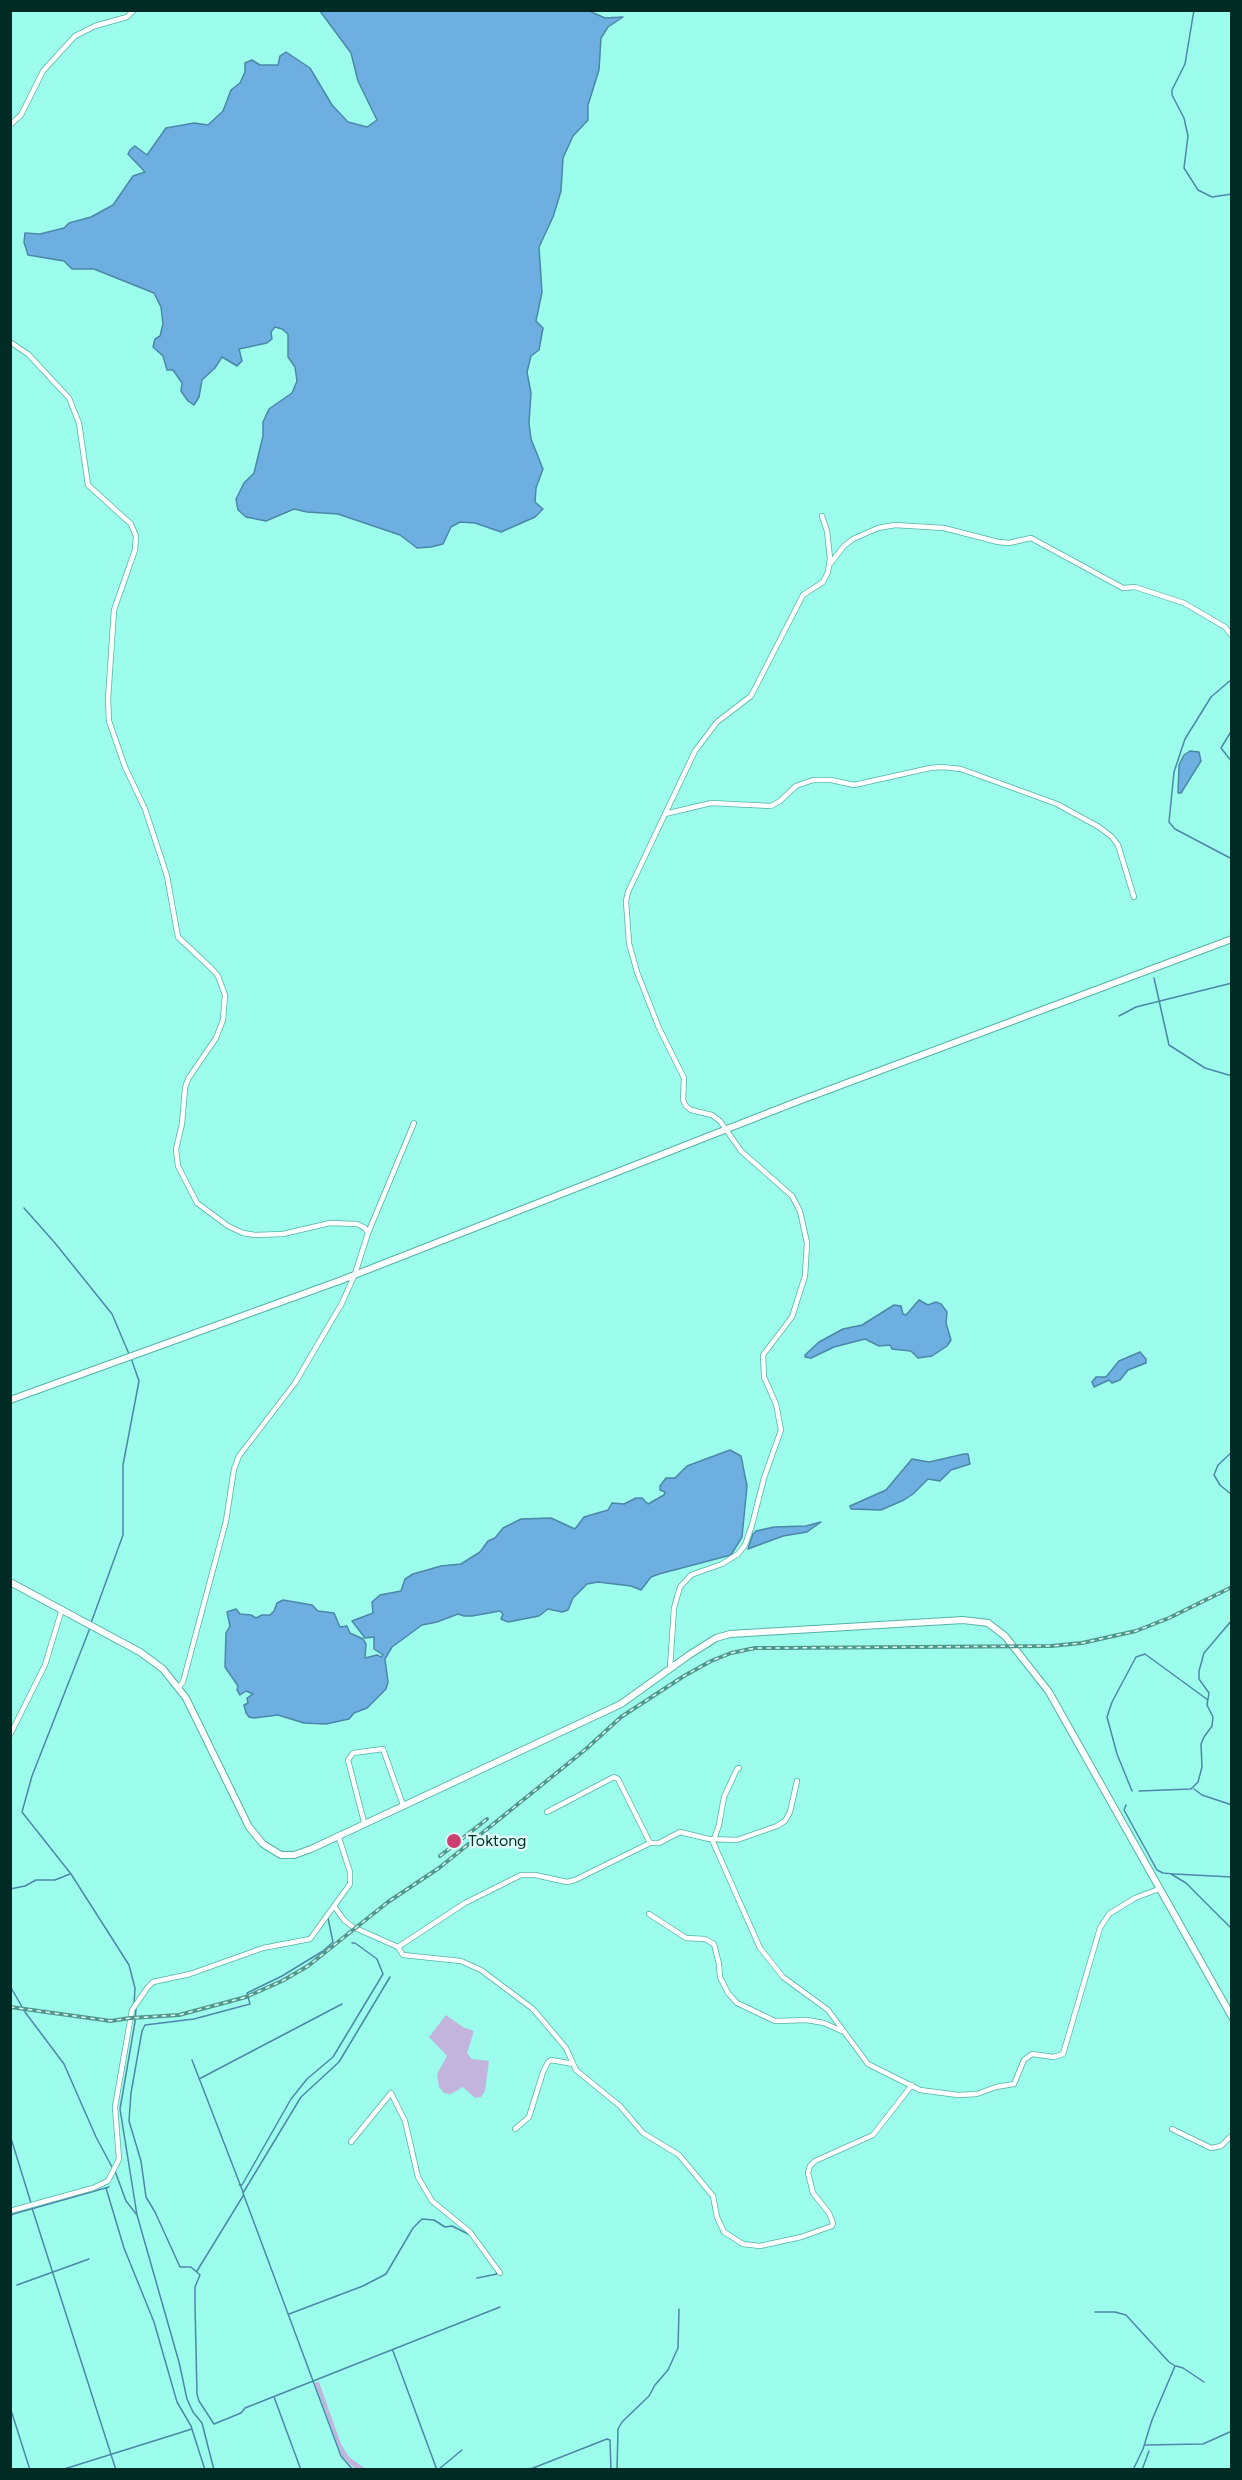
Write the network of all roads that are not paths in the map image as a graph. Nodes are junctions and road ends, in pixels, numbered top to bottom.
1 (134, 10) edge
2 (10, 125) edge
3 (10, 342) edge
4 (822, 516) dead end
5 (829, 566) junction
6 (1232, 636) edge
7 (665, 814) junction
8 (1134, 897) dead end
9 (1232, 939) edge
10 (414, 1123) dead end
11 (728, 1129) junction
12 (368, 1233) junction
13 (355, 1274) junction
14 (10, 1400) edge
15 (10, 1582) edge
16 (62, 1609) junction
17 (670, 1668) junction
18 (179, 1687) junction
19 (10, 1735) edge
20 (739, 1768) dead end
21 (797, 1781) dead end
22 (403, 1805) junction
23 (547, 1812) dead end
24 (364, 1822) junction
25 (338, 1835) junction
26 (714, 1840) junction
27 (650, 1843) junction
28 (1159, 1889) junction
29 (334, 1906) junction
30 (649, 1914) dead end
31 (398, 1947) junction
32 (1232, 2017) edge
33 (847, 2034) junction
34 (573, 2064) junction
35 (912, 2085) junction
36 (515, 2129) dead end
37 (1172, 2129) dead end
38 (1232, 2135) edge
39 (351, 2142) dead end
40 (10, 2211) edge
41 (500, 2272) dead end

1 - 2 street
3 - 12 street
4 - 5 street
5 - 6 street
5 - 7 street
7 - 8 street
7 - 11 street
9 - 11 main road
10 - 12 street
11 - 13 main road
11 - 17 street
12 - 13 street
13 - 14 main road
13 - 18 street
15 - 16 main road
16 - 18 main road
16 - 19 street
17 - 22 main road
17 - 28 main road
18 - 25 main road
20 - 26 street
21 - 26 street
22 - 24 main road
22 - 24 street
23 - 27 street
24 - 25 main road
25 - 29 street
26 - 27 street
26 - 33 street
27 - 31 street
28 - 32 main road
28 - 35 street
29 - 31 street
29 - 40 street
30 - 33 street
31 - 34 street
33 - 35 street
34 - 35 street
34 - 36 street
37 - 38 street
39 - 41 street

